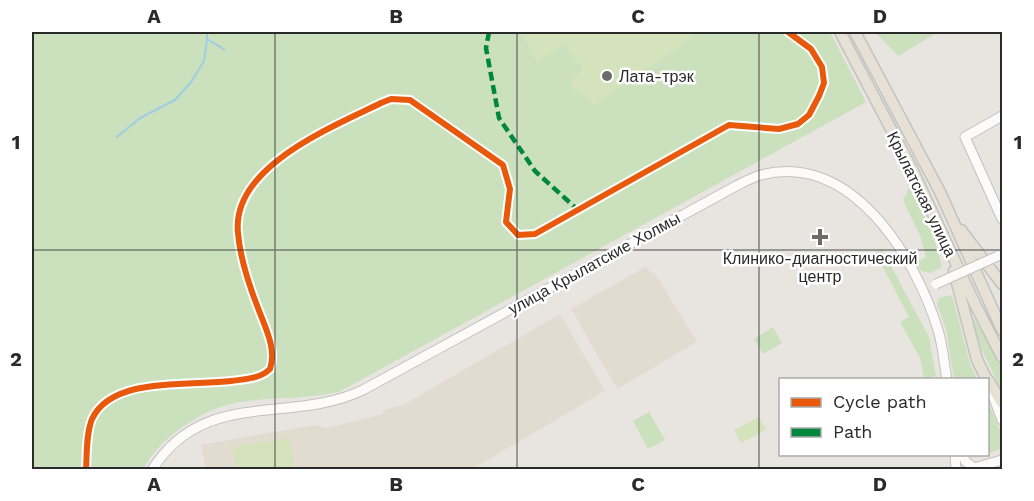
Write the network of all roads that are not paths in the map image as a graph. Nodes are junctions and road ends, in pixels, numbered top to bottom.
1 (840, 32) edge
2 (855, 32) edge
3 (1002, 116) edge
4 (940, 192) junction
5 (1002, 219) edge
6 (944, 236) junction
7 (1000, 255) edge
8 (1002, 284) edge
9 (922, 290) junction
10 (1002, 330) edge
11 (1002, 357) edge
12 (947, 378) edge
13 (986, 378) edge
14 (989, 383) edge
15 (989, 385) edge
16 (1002, 403) edge
17 (1002, 420) edge
18 (964, 456) edge
19 (1002, 460) edge
20 (152, 470) edge

1 - 6 main road, Крылатская улица
2 - 4 main road, Крылатская улица
3 - 5 street
4 - 8 main road
4 - 10 main road, Крылатская улица
6 - 11 main road, Крылатская улица
6 - 13 main road
7 - 9 street, bridge
9 - 12 street, улица Крылатские Холмы
9 - 20 street, улица Крылатские Холмы
14 - 16 main road
15 - 17 street
18 - 19 street

